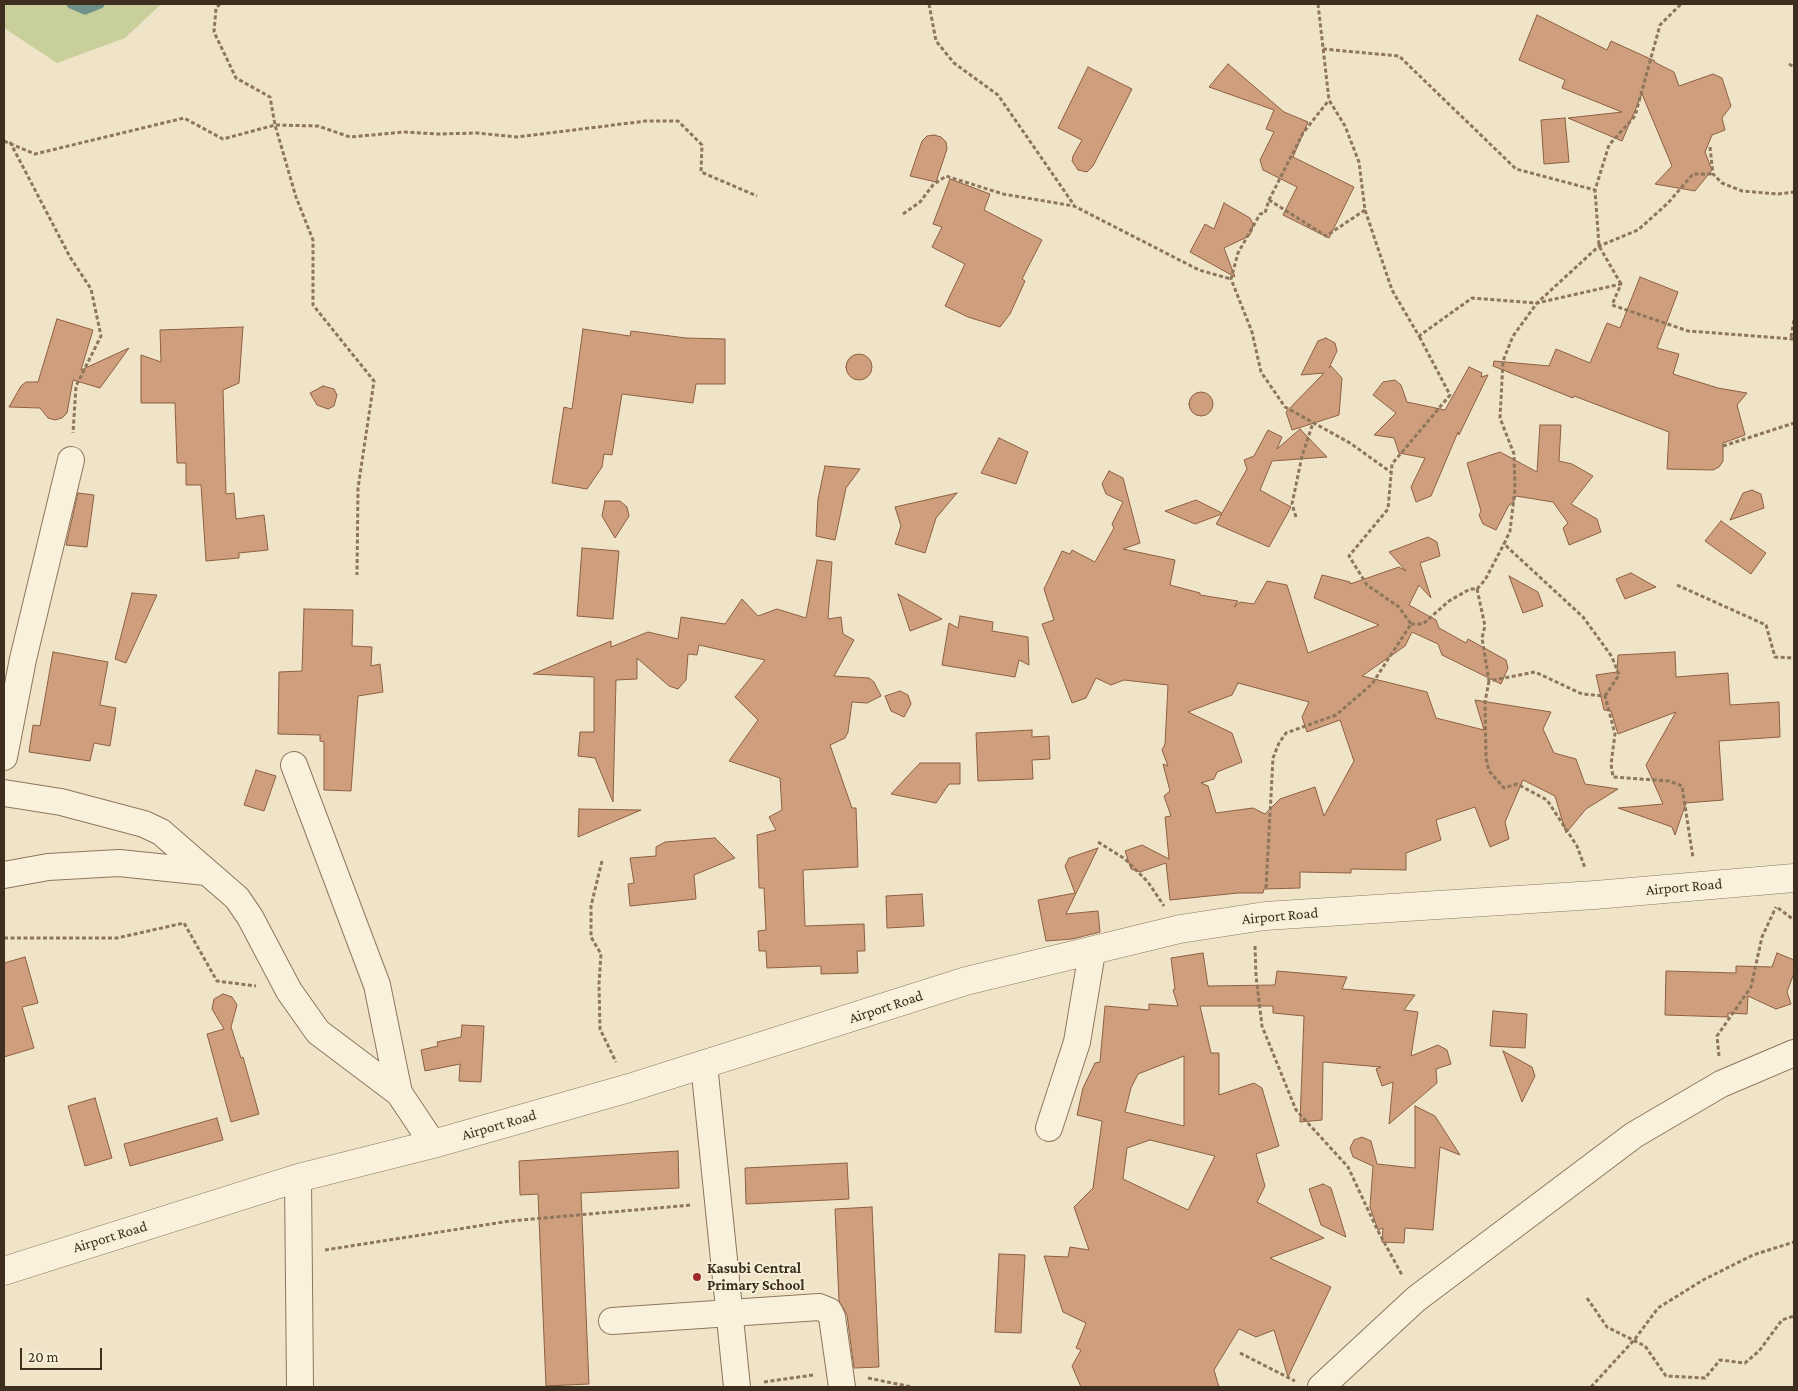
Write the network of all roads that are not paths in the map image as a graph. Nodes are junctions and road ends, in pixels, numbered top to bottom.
1 (70, 460) road end
2 (4, 756) edge
3 (294, 765) dead end
4 (4, 792) edge
5 (206, 872) junction
6 (4, 874) edge
7 (1794, 878) edge
8 (1092, 952) junction
9 (1794, 1052) edge
10 (704, 1064) junction
11 (400, 1093) junction
12 (1048, 1128) dead end
13 (433, 1144) junction
14 (298, 1178) junction
15 (4, 1271) edge
16 (731, 1314) junction
17 (612, 1322) dead end
18 (841, 1379) edge
19 (1310, 1385) edge
20 (737, 1386) edge
21 (300, 1387) edge

1 - 2 street
3 - 11 street
4 - 5 street
5 - 6 street
5 - 11 street
7 - 8 street, Airport Road
8 - 10 street, Airport Road
8 - 12 street
9 - 19 street
10 - 13 street, Airport Road
10 - 16 street
11 - 13 street
13 - 14 street, Airport Road
14 - 15 street, Airport Road
14 - 21 street
16 - 17 street
16 - 18 street
16 - 20 street

